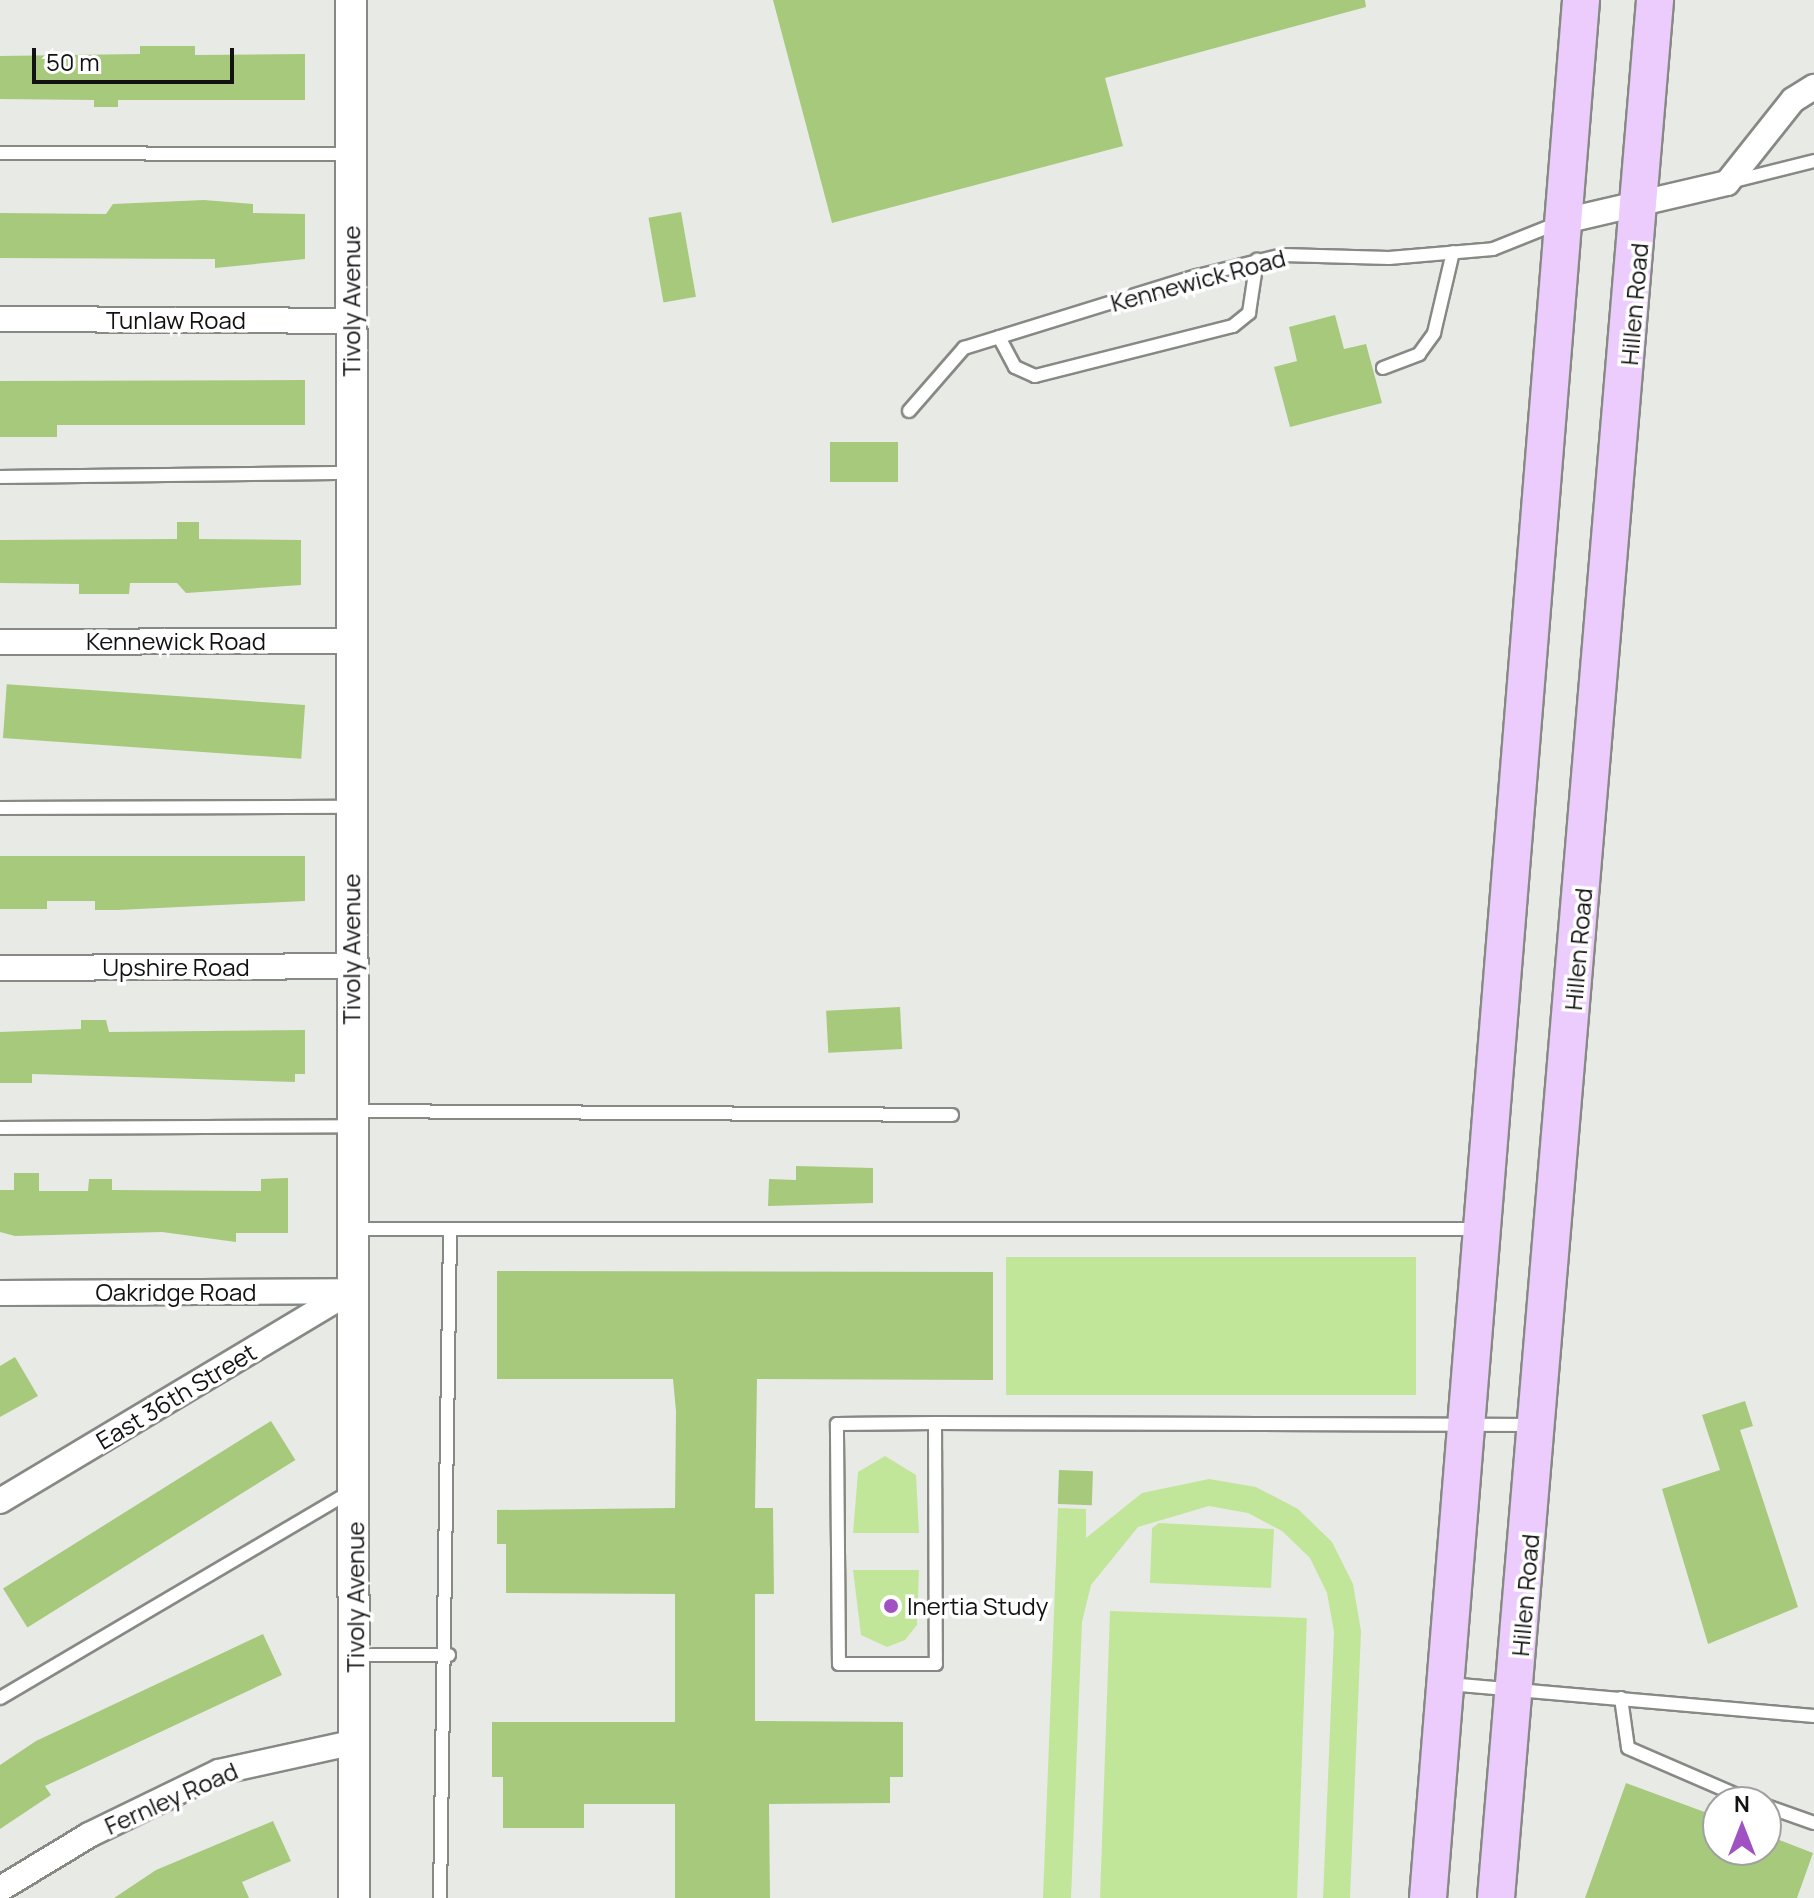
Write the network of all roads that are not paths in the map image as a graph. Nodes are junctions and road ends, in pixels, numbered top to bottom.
1 (351, 0) edge
2 (1581, 0) edge
3 (1655, 0) edge
4 (1814, 87) edge
5 (0, 153) edge
6 (351, 154) junction
7 (1813, 161) edge
8 (1727, 183) junction
9 (1642, 201) junction
10 (1564, 221) junction
11 (1453, 252) junction
12 (1257, 260) junction
13 (0, 319) edge
14 (351, 321) junction
15 (999, 337) junction
16 (1383, 368) dead end
17 (909, 411) dead end
18 (351, 473) junction
19 (0, 477) edge
20 (351, 641) junction
21 (0, 642) edge
22 (351, 807) junction
23 (0, 808) edge
24 (351, 966) junction
25 (0, 968) edge
26 (952, 1115) dead end
27 (351, 1118) junction
28 (0, 1128) edge
29 (351, 1229) junction
30 (1481, 1229) junction
31 (450, 1230) junction
32 (351, 1291) junction
33 (0, 1293) edge
34 (1468, 1420) junction
35 (935, 1423) junction
36 (1539, 1426) junction
37 (354, 1489) junction
38 (0, 1501) edge
39 (355, 1655) junction
40 (449, 1655) junction
41 (1449, 1684) junction
42 (1516, 1691) junction
43 (0, 1698) edge
44 (1621, 1698) junction
45 (1814, 1716) edge
46 (356, 1742) junction
47 (1716, 1786) edge
48 (1782, 1812) edge
49 (1814, 1823) edge
50 (0, 1889) edge
51 (354, 1898) edge
52 (440, 1898) edge
53 (1428, 1898) edge
54 (1496, 1898) edge

1 - 6 street, Tivoly Avenue
2 - 10 main road
3 - 9 main road, Hillen Road
4 - 8 street
5 - 6 lane
6 - 14 street, Tivoly Avenue
7 - 8 lane
8 - 9 street
9 - 10 street
9 - 36 main road, Hillen Road
10 - 11 lane, Kennewick Road
10 - 30 main road
11 - 12 lane, Kennewick Road
11 - 16 lane
12 - 15 lane, Kennewick Road
12 - 15 lane
13 - 14 street, Tunlaw Road
14 - 18 street, Tivoly Avenue
15 - 17 lane, Kennewick Road
18 - 19 lane
18 - 20 street, Tivoly Avenue
20 - 21 street, Kennewick Road
20 - 22 street, Tivoly Avenue
22 - 23 lane
22 - 24 street, Tivoly Avenue
24 - 25 street, Upshire Road
24 - 27 street, Tivoly Avenue
26 - 27 lane
27 - 28 lane
27 - 29 street, Tivoly Avenue
29 - 31 lane
29 - 32 street, Tivoly Avenue
30 - 31 lane
30 - 34 main road
31 - 40 lane
32 - 33 street, Oakridge Road
32 - 37 street, Tivoly Avenue
32 - 38 street, East 36th Street
34 - 35 lane
34 - 36 lane
34 - 41 main road
35 - 35 lane
36 - 42 main road, Hillen Road
37 - 39 street, Tivoly Avenue
37 - 43 lane
39 - 40 lane
39 - 46 street, Tivoly Avenue
40 - 52 lane
41 - 42 lane
41 - 53 main road
42 - 44 lane
42 - 54 main road, Hillen Road
44 - 45 lane
44 - 47 lane
46 - 50 street, Fernley Road
46 - 51 street, Tivoly Avenue
48 - 49 lane

